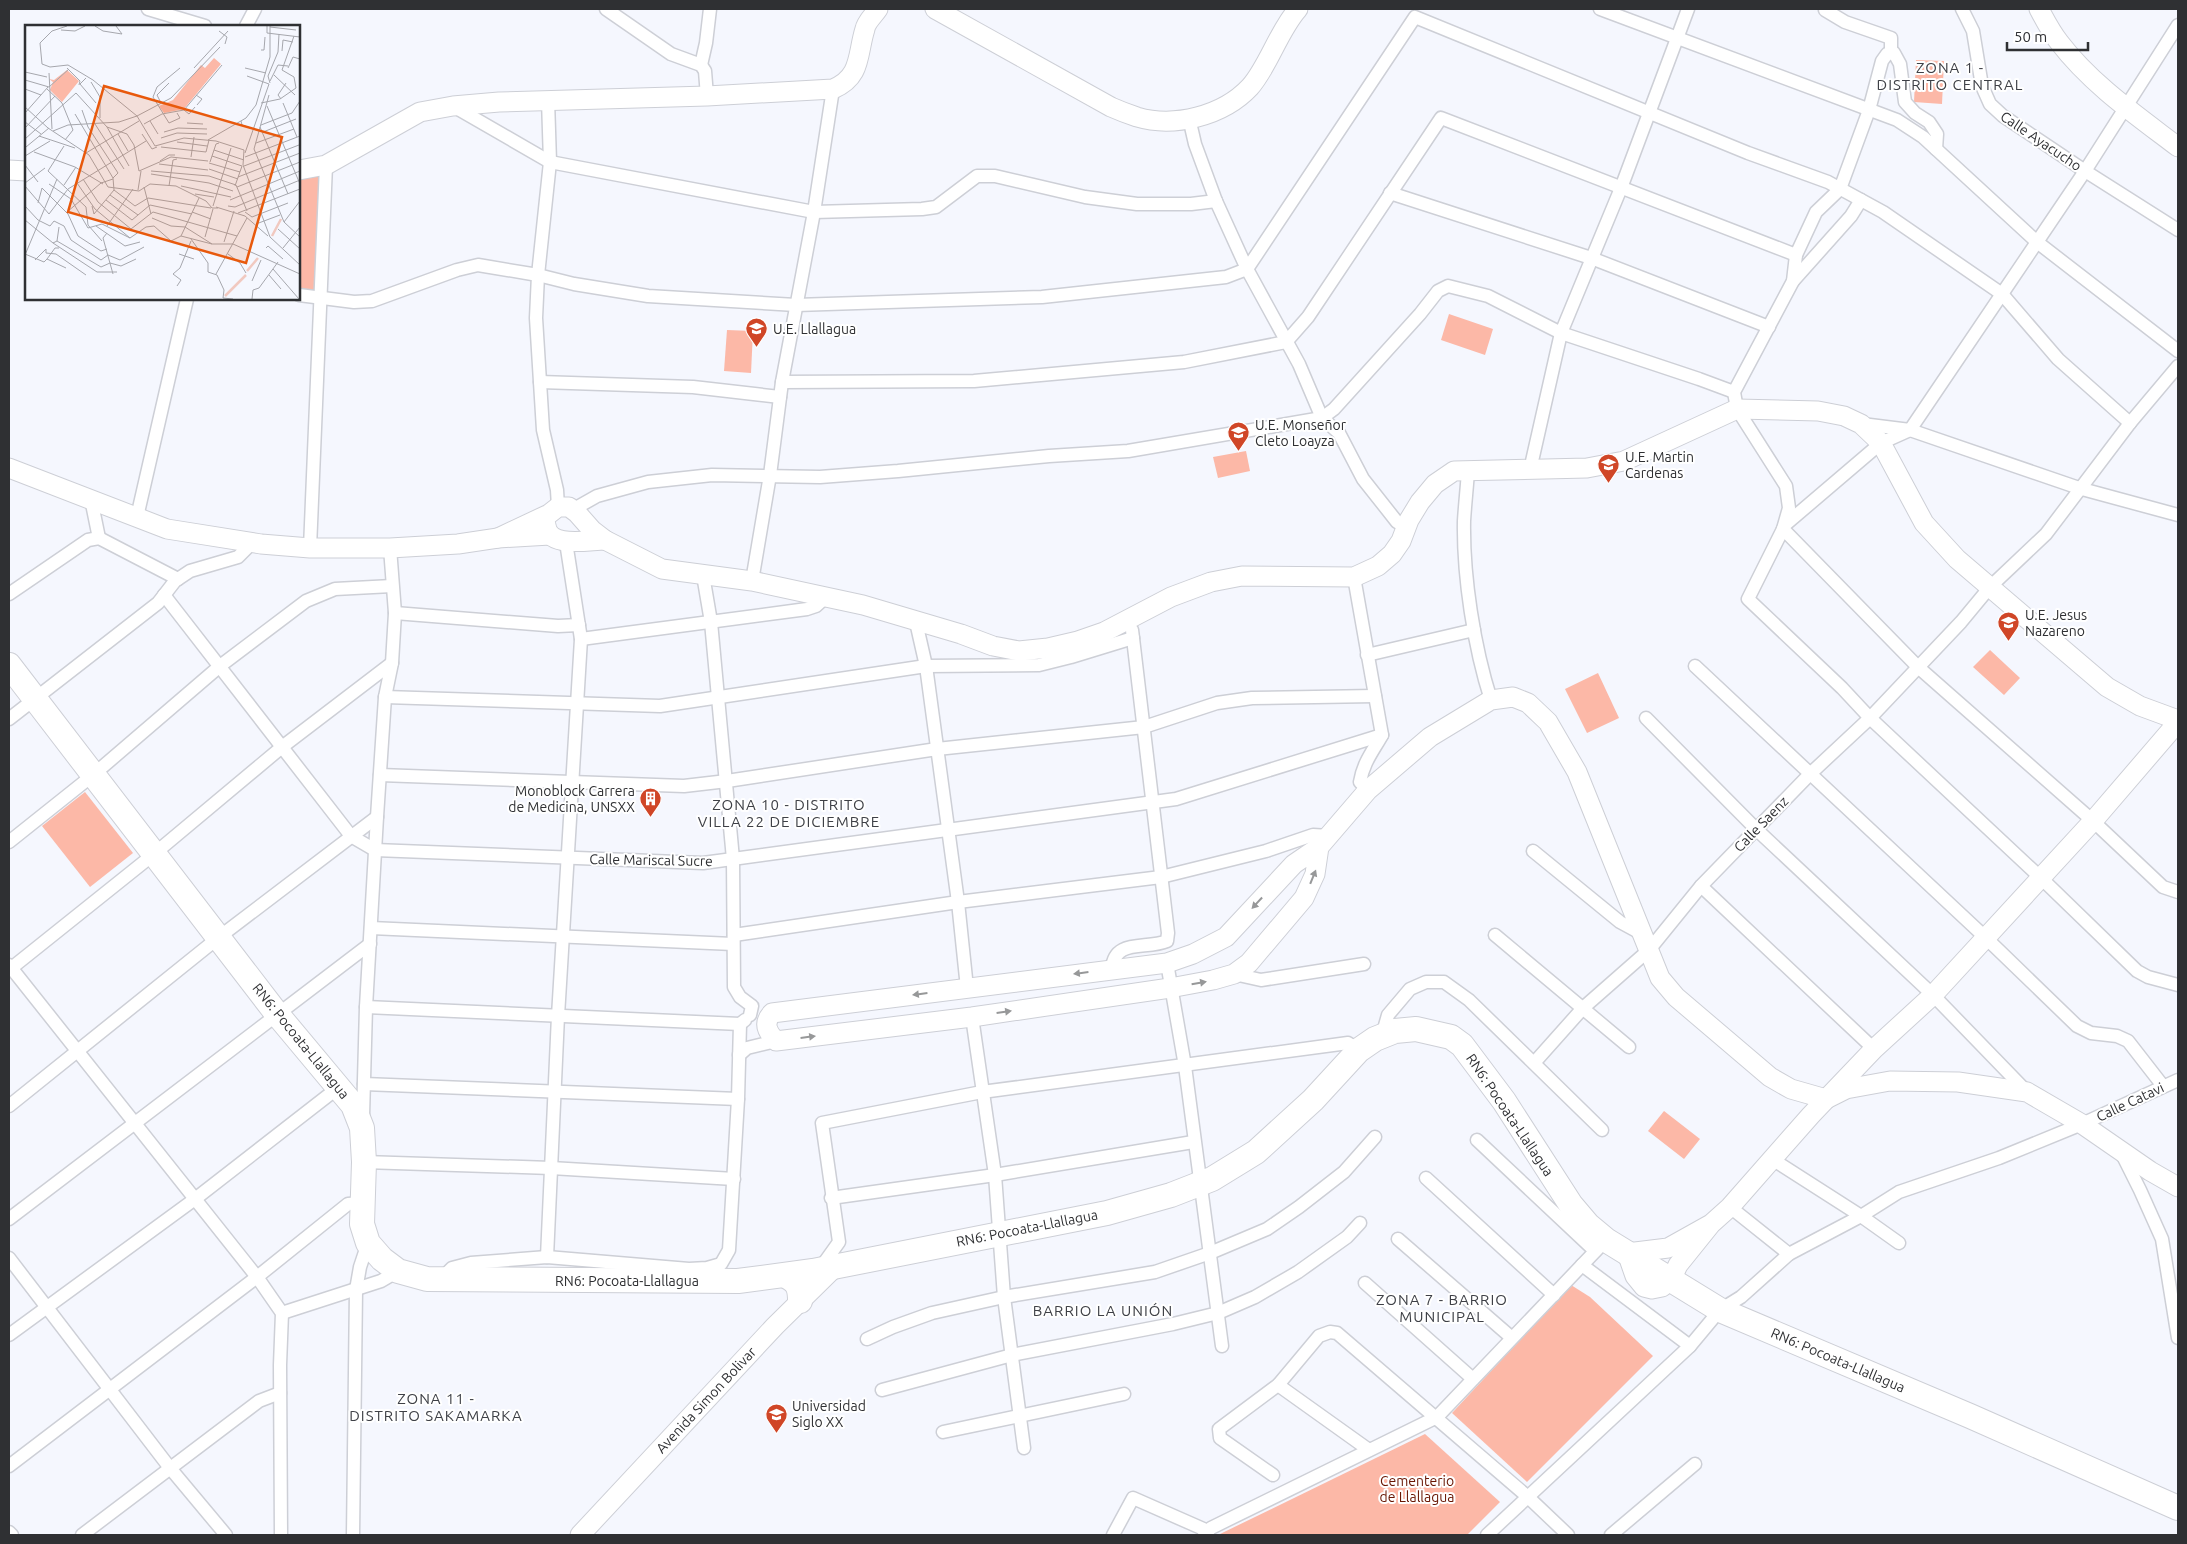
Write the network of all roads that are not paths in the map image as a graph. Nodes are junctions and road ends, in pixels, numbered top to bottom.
1 (148, 9) edge
2 (255, 9) edge
3 (606, 9) edge
4 (710, 9) edge
5 (878, 9) edge
6 (935, 9) edge
7 (1298, 9) edge
8 (1600, 9) edge
9 (1688, 9) edge
10 (1962, 9) edge
11 (2039, 9) edge
12 (1825, 10) dead end
13 (201, 25) edge
14 (247, 25) edge
15 (2178, 25) edge
16 (1677, 37) junction
17 (1891, 54) junction
18 (701, 65) junction
19 (833, 89) junction
20 (707, 96) junction
21 (548, 100) junction
22 (453, 106) junction
23 (2126, 107) junction
24 (1869, 110) junction
25 (1649, 113) junction
26 (1189, 118) junction
27 (2178, 147) edge
28 (1936, 149) junction
29 (550, 162) junction
30 (326, 165) junction
31 (9, 170) edge
32 (300, 170) edge
33 (25, 171) edge
34 (2085, 171) junction
35 (1621, 188) junction
36 (1840, 189) junction
37 (1390, 193) junction
38 (1861, 200) junction
39 (1216, 201) junction
40 (814, 212) junction
41 (2178, 230) edge
42 (2037, 242) junction
43 (1796, 255) junction
44 (1591, 258) junction
45 (1247, 269) junction
46 (538, 275) junction
47 (1793, 281) junction
48 (2002, 294) junction
49 (300, 295) edge
50 (322, 298) junction
51 (187, 300) edge
52 (796, 305) junction
53 (1769, 326) junction
54 (1561, 333) junction
55 (1286, 342) junction
56 (2178, 351) edge
57 (2178, 366) edge
58 (540, 382) junction
59 (782, 382) junction
60 (780, 396) junction
61 (1736, 401) junction
62 (1322, 418) junction
63 (2130, 423) junction
64 (1861, 424) junction
65 (1910, 430) junction
66 (1881, 443) junction
67 (1468, 470) junction
68 (1530, 470) junction
69 (10, 471) edge
70 (770, 475) junction
71 (2082, 489) junction
72 (91, 499) junction
73 (565, 512) junction
74 (2178, 514) edge
75 (137, 517) junction
76 (1784, 526) junction
77 (1406, 527) junction
78 (99, 538) junction
79 (498, 538) junction
80 (562, 539) junction
81 (605, 540) junction
82 (252, 543) junction
83 (310, 548) junction
84 (390, 548) junction
85 (703, 575) junction
86 (1354, 577) junction
87 (178, 579) junction
88 (752, 581) junction
89 (392, 586) junction
90 (1990, 587) junction
91 (9, 594) edge
92 (164, 595) junction
93 (826, 596) junction
94 (395, 613) junction
95 (1130, 618) junction
96 (711, 622) junction
97 (916, 622) junction
98 (579, 625) junction
99 (1474, 630) junction
100 (1133, 638) junction
101 (581, 639) junction
102 (1367, 655) junction
103 (392, 664) junction
104 (9, 665) edge
105 (220, 666) junction
106 (926, 666) junction
107 (1695, 666) dead end
108 (1918, 667) junction
109 (1375, 696) junction
110 (385, 697) junction
111 (718, 697) junction
112 (34, 699) junction
113 (1491, 700) junction
114 (578, 703) junction
115 (1646, 718) dead end
116 (1870, 718) junction
117 (9, 719) edge
118 (2178, 721) edge
119 (1144, 727) junction
120 (1382, 735) junction
121 (282, 747) junction
122 (937, 748) junction
123 (1810, 774) junction
124 (380, 775) junction
125 (93, 776) junction
126 (727, 782) junction
127 (572, 783) junction
128 (1368, 790) junction
129 (1152, 802) junction
130 (377, 817) junction
131 (2093, 821) junction
132 (1756, 829) junction
133 (947, 830) junction
134 (351, 836) junction
135 (9, 842) edge
136 (1324, 842) junction
137 (375, 850) junction
138 (1533, 851) dead end
139 (154, 854) junction
140 (568, 858) junction
141 (733, 859) junction
142 (1162, 877) junction
143 (2041, 878) junction
144 (1701, 886) junction
145 (2178, 892) edge
146 (958, 902) junction
147 (371, 928) junction
148 (563, 935) junction
149 (1495, 935) dead end
150 (218, 938) junction
151 (1986, 938) junction
152 (733, 939) junction
153 (1646, 943) junction
154 (370, 944) junction
155 (1166, 963) junction
156 (1364, 964) dead end
157 (10, 968) edge
158 (1112, 969) junction
159 (1234, 974) junction
160 (2178, 985) edge
161 (967, 988) junction
162 (1170, 988) junction
163 (1933, 995) junction
164 (366, 1007) junction
165 (1583, 1008) junction
166 (772, 1013) junction
167 (277, 1014) junction
168 (750, 1015) junction
169 (558, 1016) junction
170 (972, 1017) junction
171 (740, 1024) junction
172 (1382, 1036) junction
173 (776, 1041) junction
174 (1628, 1047) dead end
175 (1874, 1049) junction
176 (1359, 1050) junction
177 (78, 1052) junction
178 (739, 1055) junction
179 (1534, 1063) junction
180 (1185, 1066) junction
181 (2178, 1080) edge
182 (364, 1084) junction
183 (2163, 1086) junction
184 (339, 1087) junction
185 (554, 1091) junction
186 (982, 1092) junction
187 (2027, 1092) junction
188 (738, 1099) junction
189 (1826, 1099) junction
190 (9, 1106) edge
191 (134, 1123) junction
192 (2082, 1124) junction
193 (362, 1128) junction
194 (1602, 1130) dead end
195 (1375, 1137) dead end
196 (1477, 1140) dead end
197 (1193, 1142) junction
198 (2120, 1150) junction
199 (1772, 1159) junction
200 (364, 1162) junction
201 (551, 1168) junction
202 (995, 1175) junction
203 (1426, 1178) dead end
204 (734, 1179) junction
205 (1200, 1185) junction
206 (2178, 1187) edge
207 (831, 1198) junction
208 (195, 1199) junction
209 (361, 1203) junction
210 (1730, 1207) junction
211 (1861, 1216) junction
212 (9, 1219) edge
213 (1360, 1223) dead end
214 (1711, 1224) junction
215 (1001, 1233) junction
216 (1398, 1239) dead end
217 (368, 1243) junction
218 (1899, 1243) dead end
219 (1601, 1246) junction
220 (1210, 1253) junction
221 (1789, 1254) junction
222 (547, 1257) junction
223 (9, 1258) edge
224 (1643, 1259) junction
225 (1582, 1265) junction
226 (827, 1268) junction
227 (398, 1271) junction
228 (786, 1276) junction
229 (256, 1277) junction
230 (441, 1280) junction
231 (1674, 1280) junction
232 (1365, 1283) dead end
233 (356, 1290) junction
234 (1554, 1295) junction
235 (1004, 1296) junction
236 (800, 1301) junction
237 (46, 1307) junction
238 (1720, 1310) junction
239 (282, 1313) junction
240 (1218, 1313) junction
241 (9, 1335) edge
242 (1512, 1338) junction
243 (2178, 1338) edge
244 (867, 1339) dead end
245 (1222, 1346) dead end
246 (1690, 1346) junction
247 (1012, 1355) junction
248 (1472, 1379) junction
249 (1278, 1385) junction
250 (109, 1389) junction
251 (882, 1390) dead end
252 (280, 1394) junction
253 (1124, 1394) dead end
254 (1020, 1416) junction
255 (1437, 1417) junction
256 (943, 1432) dead end
257 (1024, 1448) dead end
258 (1369, 1450) junction
259 (1695, 1464) dead end
260 (9, 1466) edge
261 (170, 1468) junction
262 (1273, 1475) dead end
263 (1528, 1497) junction
264 (2178, 1508) edge
265 (9, 1532) edge
266 (1206, 1533) edge
267 (12, 1535) edge
268 (82, 1535) edge
269 (226, 1535) edge
270 (281, 1535) edge
271 (352, 1535) edge
272 (580, 1535) edge
273 (1113, 1535) edge
274 (1487, 1535) edge
275 (1568, 1535) edge
276 (1611, 1535) edge

1 - 13 street
2 - 14 street
3 - 18 street
4 - 18 street
5 - 19 street
6 - 26 street
7 - 26 street
8 - 16 street
9 - 16 street
10 - 34 street, Calle Ayacucho
11 - 23 street
12 - 17 street
15 - 23 street
16 - 24 street
16 - 25 street
17 - 24 street
17 - 28 street
18 - 20 street
19 - 20 street
19 - 40 street
20 - 21 street
21 - 22 street
21 - 29 street
22 - 29 street
22 - 30 street
23 - 27 street
23 - 34 street
24 - 28 street
24 - 36 street
25 - 35 street
25 - 36 street
25 - 45 street
26 - 39 street
28 - 42 street
29 - 40 street
29 - 46 street
30 - 32 street
30 - 50 street
31 - 33 street
34 - 41 street, Calle Ayacucho
34 - 42 street
35 - 37 street
35 - 43 street
35 - 44 street
36 - 38 street
36 - 43 street
37 - 44 street
37 - 55 street
38 - 47 street
38 - 48 street
39 - 40 street
39 - 45 street
40 - 52 street
42 - 48 street
42 - 56 street
43 - 47 street
44 - 53 street
44 - 54 street
45 - 52 street
45 - 55 street
46 - 50 street
46 - 52 street
46 - 58 street
47 - 53 street
48 - 63 street
48 - 65 street
49 - 50 street
50 - 83 street
51 - 75 street
52 - 59 street
53 - 61 street
54 - 61 street
54 - 62 street
54 - 68 street
55 - 59 street
55 - 62 street
57 - 63 street, Calle Saenz
58 - 60 street
58 - 73 street
59 - 60 street
60 - 70 street
61 - 64 street
61 - 68 street
61 - 76 street
62 - 70 street
62 - 77 street
63 - 71 street, Calle Saenz
64 - 65 street
64 - 66 street
65 - 66 street
65 - 71 street
66 - 76 street
66 - 90 street
67 - 68 street
67 - 77 street
67 - 99 street
69 - 72 street
70 - 73 street
70 - 88 street
71 - 74 street
71 - 90 street, Calle Saenz
72 - 75 street
72 - 78 street
73 - 79 street
73 - 80 street
73 - 80 street
73 - 81 street
75 - 82 street
76 - 108 street
76 - 116 street
77 - 86 street
78 - 87 street
78 - 91 street
79 - 80 street
79 - 84 street
80 - 81 street
80 - 98 street
81 - 85 street
82 - 83 street
82 - 87 street
83 - 84 street
84 - 89 street
85 - 88 street
85 - 96 street
86 - 95 street
86 - 102 street
87 - 92 street
88 - 93 street
89 - 94 street
89 - 105 street
90 - 108 street, Calle Saenz
90 - 118 street
92 - 105 street
92 - 112 street
93 - 96 street
93 - 97 street
94 - 98 street
94 - 103 street
95 - 97 street
95 - 100 street
96 - 101 street
96 - 111 street
97 - 106 street
98 - 101 street
99 - 102 street
99 - 113 street
100 - 106 street
100 - 119 street
101 - 114 street
102 - 109 street
103 - 110 street
103 - 121 street
104 - 112 highway, RN6: Pocoata-Llallagua
105 - 121 street
105 - 125 street
106 - 111 street
106 - 122 street
107 - 123 street
108 - 116 street, Calle Saenz
108 - 131 street
109 - 119 street
109 - 120 street
110 - 114 street
110 - 124 street
111 - 114 street
111 - 126 street
112 - 117 street
112 - 125 highway, RN6: Pocoata-Llallagua
113 - 128 street
113 - 153 street
114 - 127 street
115 - 132 street
116 - 123 street, Calle Saenz
116 - 143 street
118 - 131 street
119 - 122 street
119 - 129 street
120 - 128 street
120 - 129 street, Calle Mariscal Sucre
121 - 134 street
121 - 139 street
122 - 126 street
122 - 133 street
123 - 132 street, Calle Saenz
123 - 151 street
124 - 127 street
124 - 130 street
125 - 135 street
125 - 139 highway, RN6: Pocoata-Llallagua
126 - 127 street
126 - 141 street
127 - 140 street
128 - 136 street
129 - 133 street, Calle Mariscal Sucre
129 - 142 street
130 - 134 street
130 - 137 street
131 - 143 street
131 - 145 street
132 - 144 street, Calle Saenz
132 - 163 street
133 - 141 street, Calle Mariscal Sucre
133 - 146 street
134 - 137 street
134 - 150 street
136 - 142 street
136 -> 155 street
159 -> 136 street
137 - 140 street, Calle Mariscal Sucre
137 - 147 street
138 - 153 street
139 - 150 highway, RN6: Pocoata-Llallagua
139 - 157 street
140 - 141 street, Calle Mariscal Sucre
140 - 148 street
141 - 152 street
142 - 146 street
142 - 158 street
143 - 151 street
143 - 160 street
144 - 153 street, Calle Saenz
144 - 175 street
146 - 152 street
146 - 161 street
147 - 148 street
147 - 154 street
148 - 152 street
148 - 169 street
149 - 165 street
150 - 167 highway, RN6: Pocoata-Llallagua
150 - 177 street
151 - 163 street
151 - 183 street
152 - 168 street
153 - 165 street, Calle Saenz
153 - 189 street
154 - 164 street
154 - 167 street
155 - 158 street
155 - 162 street
156 - 159 street
157 - 177 street
158 -> 161 street
162 -> 159 street
161 -> 166 street
170 -> 162 street
162 - 180 street
163 - 175 street
163 - 187 street
164 - 169 street
164 - 182 street
165 - 174 street
165 - 179 street, Calle Saenz
166 - 168 street
166 - 173 street
167 - 184 highway, RN6: Pocoata-Llallagua
167 - 191 street
168 - 171 street
169 - 171 street
169 - 185 street
173 -> 170 street
170 - 186 street
171 - 178 street
172 - 176 highway, RN6: Pocoata-Llallagua
172 - 179 street
172 - 219 highway, RN6: Pocoata-Llallagua
173 - 178 street
175 - 189 street
176 - 180 street
176 - 205 highway, RN6: Pocoata-Llallagua
177 - 190 street
177 - 191 street
178 - 188 street
179 - 194 street
180 - 186 street
180 - 197 street
181 - 183 street, Calle Catavi
182 - 185 street
182 - 193 street
183 - 192 street, Calle Catavi
184 - 193 highway, RN6: Pocoata-Llallagua
184 - 208 street
185 - 188 street
185 - 201 street
186 - 202 street
186 - 207 street
187 - 189 street
187 - 192 street
188 - 204 street
189 - 199 street
191 - 208 street
191 - 212 street
192 - 198 street
192 - 211 street, Calle Catavi
193 - 200 highway, RN6: Pocoata-Llallagua
195 - 220 street
196 - 219 street
197 - 202 street
197 - 205 street
198 - 206 street
198 - 243 street
199 - 210 street
199 - 211 street
200 - 201 street
200 - 209 highway, RN6: Pocoata-Llallagua
201 - 204 street
201 - 222 street
202 - 207 street
202 - 215 street
203 - 234 street
204 - 222 street
205 - 215 highway, RN6: Pocoata-Llallagua
205 - 220 street
207 - 226 street
208 - 229 street
208 - 237 street
209 - 217 highway, RN6: Pocoata-Llallagua
209 - 229 street
210 - 214 street
210 - 221 street
211 - 218 street
211 - 221 street, Calle Catavi
213 - 240 street
214 - 224 street
214 - 231 street
215 - 226 highway, RN6: Pocoata-Llallagua
215 - 235 street
216 - 242 street
217 - 227 highway, RN6: Pocoata-Llallagua
217 - 233 street
219 - 224 highway, RN6: Pocoata-Llallagua
219 - 225 street
220 - 235 street
220 - 240 street
221 - 238 street, Calle Catavi
222 - 230 street
223 - 237 street
224 - 231 highway, RN6: Pocoata-Llallagua
225 - 234 street
225 - 246 street
226 - 228 highway, RN6: Pocoata-Llallagua
226 - 236 street, Avenida Simon Bolivar
227 - 230 highway, RN6: Pocoata-Llallagua
227 - 233 street
228 - 230 highway, RN6: Pocoata-Llallagua
228 - 236 highway
229 - 239 street
229 - 250 street
231 - 238 highway, RN6: Pocoata-Llallagua
232 - 248 street
233 - 239 street
233 - 271 street
234 - 242 street
235 - 244 street
235 - 247 street
236 - 272 street, Avenida Simon Bolivar
237 - 241 street
237 - 250 street
238 - 246 street, Calle Catavi
238 - 264 highway, RN6: Pocoata-Llallagua
239 - 252 street
240 - 245 street
240 - 247 street
242 - 248 street
246 - 263 street, Calle Catavi
247 - 251 street
247 - 254 street
248 - 255 street
249 - 255 street
249 - 258 street
249 - 262 street
250 - 260 street
250 - 261 street
252 - 261 street
252 - 270 street
253 - 254 street
254 - 256 street
254 - 257 street
255 - 258 street
255 - 263 street
258 - 266 street
259 - 276 street
261 - 268 street
261 - 269 street
263 - 274 street, Calle Catavi
263 - 275 street
265 - 267 street
266 - 273 street

